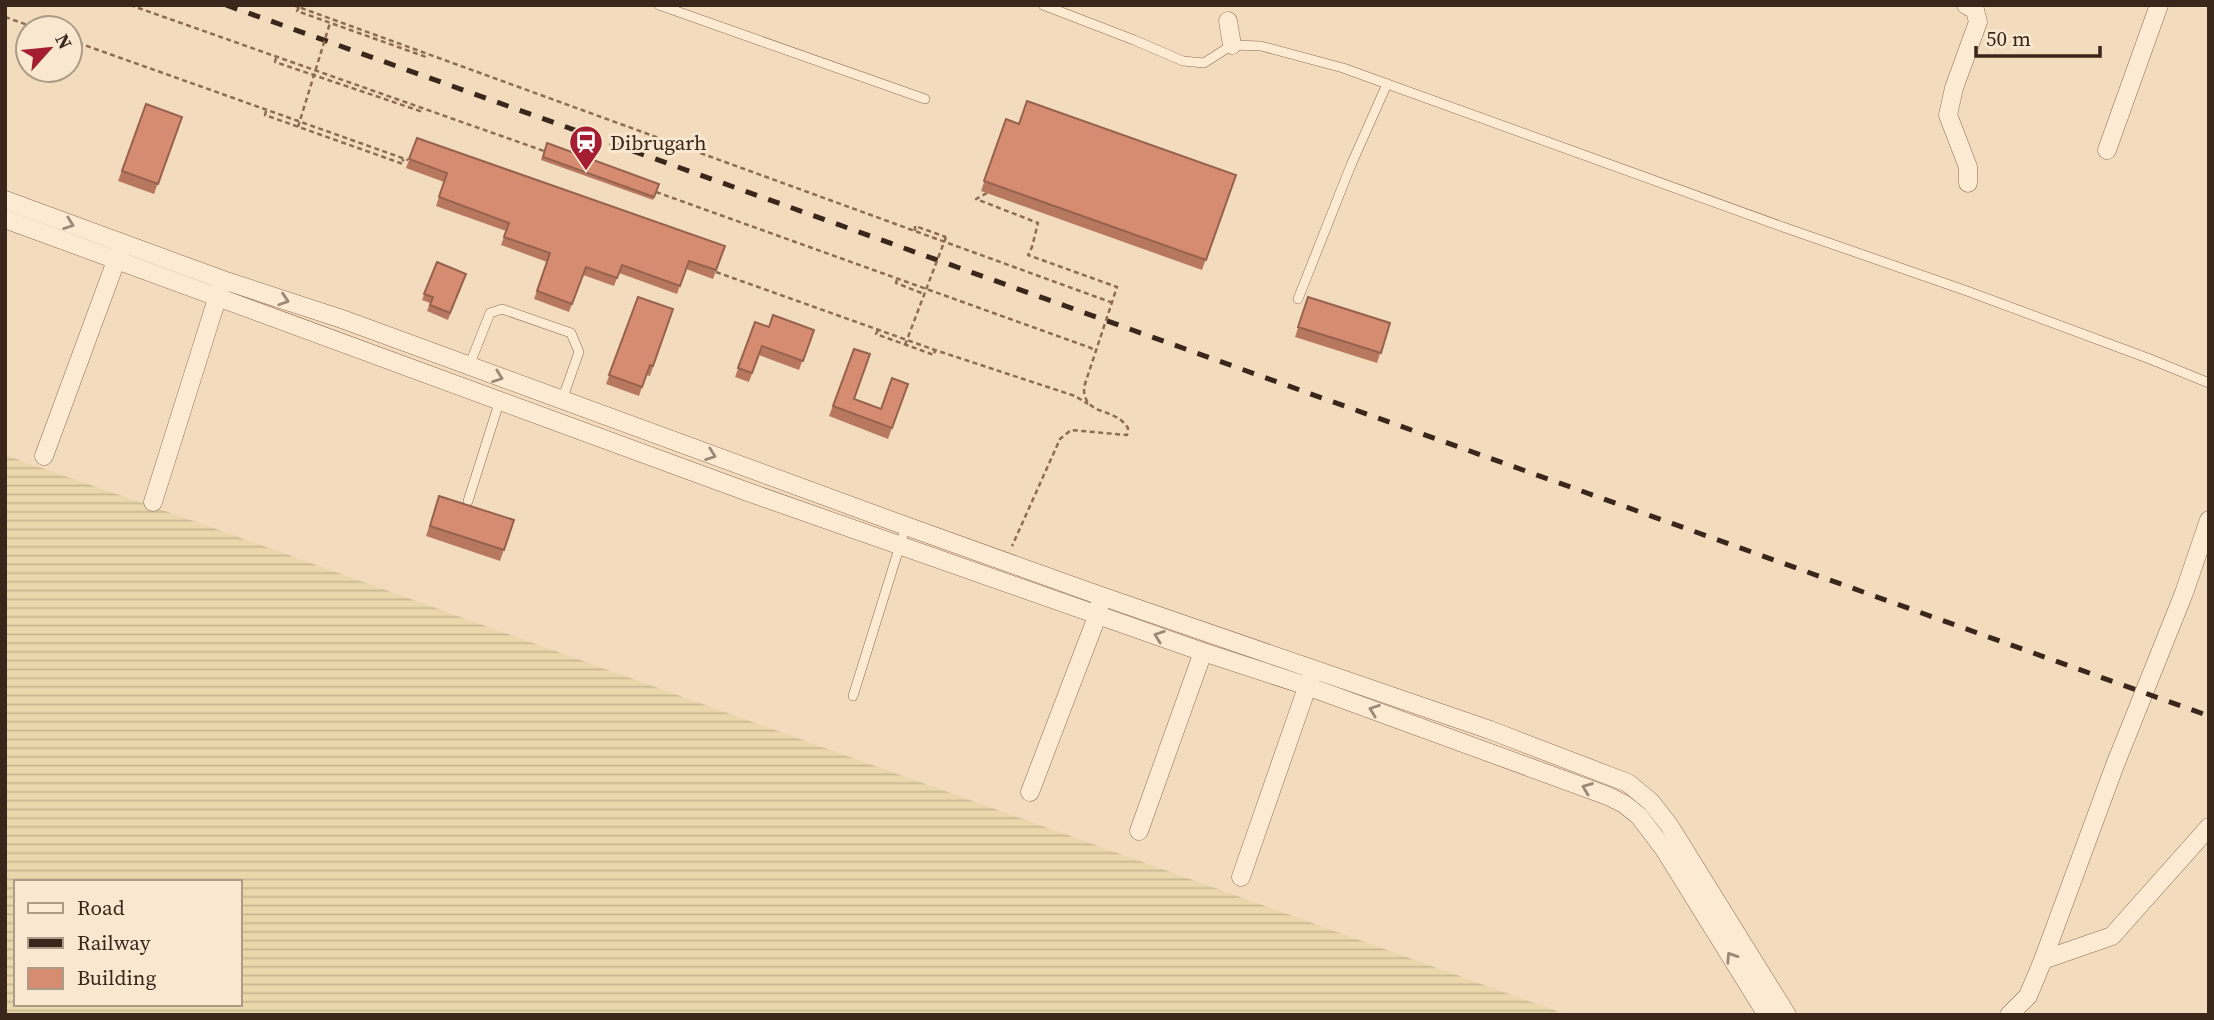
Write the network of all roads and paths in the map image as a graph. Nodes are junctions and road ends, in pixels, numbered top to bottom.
1 (130, 5) edge
2 (293, 5) edge
3 (659, 5) edge
4 (1043, 5) edge
5 (1966, 5) edge
6 (2159, 5) edge
7 (299, 8) junction
8 (1228, 21) dead end
9 (330, 23) junction
10 (84, 45) edge
11 (1231, 45) junction
12 (427, 54) junction
13 (276, 58) junction
14 (314, 75) junction
15 (1387, 84) junction
16 (925, 99) dead end
17 (421, 106) junction
18 (266, 111) junction
19 (298, 127) junction
20 (2108, 150) dead end
21 (544, 151) edge
22 (403, 159) junction
23 (408, 160) edge
24 (1968, 183) dead end
25 (656, 192) edge
26 (987, 193) edge
27 (5, 200) edge
28 (5, 219) edge
29 (915, 232) junction
30 (119, 251) junction
31 (716, 272) edge
32 (223, 280) junction
33 (897, 280) junction
34 (924, 294) junction
35 (218, 298) junction
36 (1298, 299) dead end
37 (1113, 303) junction
38 (878, 330) junction
39 (905, 345) junction
40 (935, 350) junction
41 (1096, 352) junction
42 (469, 366) junction
43 (2209, 383) edge
44 (500, 400) junction
45 (562, 400) junction
46 (1088, 404) junction
47 (44, 457) dead end
48 (468, 501) dead end
49 (153, 502) dead end
50 (2209, 520) edge
51 (906, 526) junction
52 (900, 544) junction
53 (1005, 562) junction
54 (1100, 605) junction
55 (1203, 653) junction
56 (1310, 678) junction
57 (853, 696) dead end
58 (1030, 792) dead end
59 (2209, 827) edge
60 (1139, 831) dead end
61 (1241, 877) dead end
62 (2043, 960) junction
63 (1767, 1015) edge
64 (1787, 1015) edge
65 (2009, 1015) edge

1 - 13 path
2 - 7 path
3 - 16 lane
4 - 11 lane
5 - 24 street
6 - 20 street
7 - 9 path
7 - 12 path
8 - 11 street
9 - 12 path
9 - 14 path, bridge
10 - 18 path
11 - 15 lane
12 - 29 path
13 - 14 path
13 - 17 path
14 - 17 path
14 - 19 path, bridge
15 - 36 lane
15 - 43 lane
17 - 21 path
18 - 19 path
18 - 22 path
19 - 22 path
22 - 23 path
25 - 33 path
26 - 37 path
27 -> 30 street
28 - 30 street
29 - 34 path, bridge
29 - 37 path
30 - 32 street
30 - 35 street
30 - 47 street
31 - 38 path
32 - 35 street
32 -> 42 street
33 - 34 path
33 - 41 path
34 - 39 path, bridge
35 - 44 street
35 - 49 street
37 - 41 path
38 - 39 path
38 - 40 path
39 - 40 path
40 - 46 path
41 - 46 path
42 -> 45 street
42 - 45 lane
44 - 48 lane
44 - 52 street
45 -> 51 street
46 - 53 path
50 - 62 street
51 - 52 lane
51 - 53 street
52 - 54 street
52 - 57 lane
53 - 54 street
55 -> 54 street
54 - 56 street
54 - 58 street
55 - 56 street
55 - 60 street
56 - 61 street
63 -> 56 street
56 - 64 street
59 - 62 street
62 - 65 street

